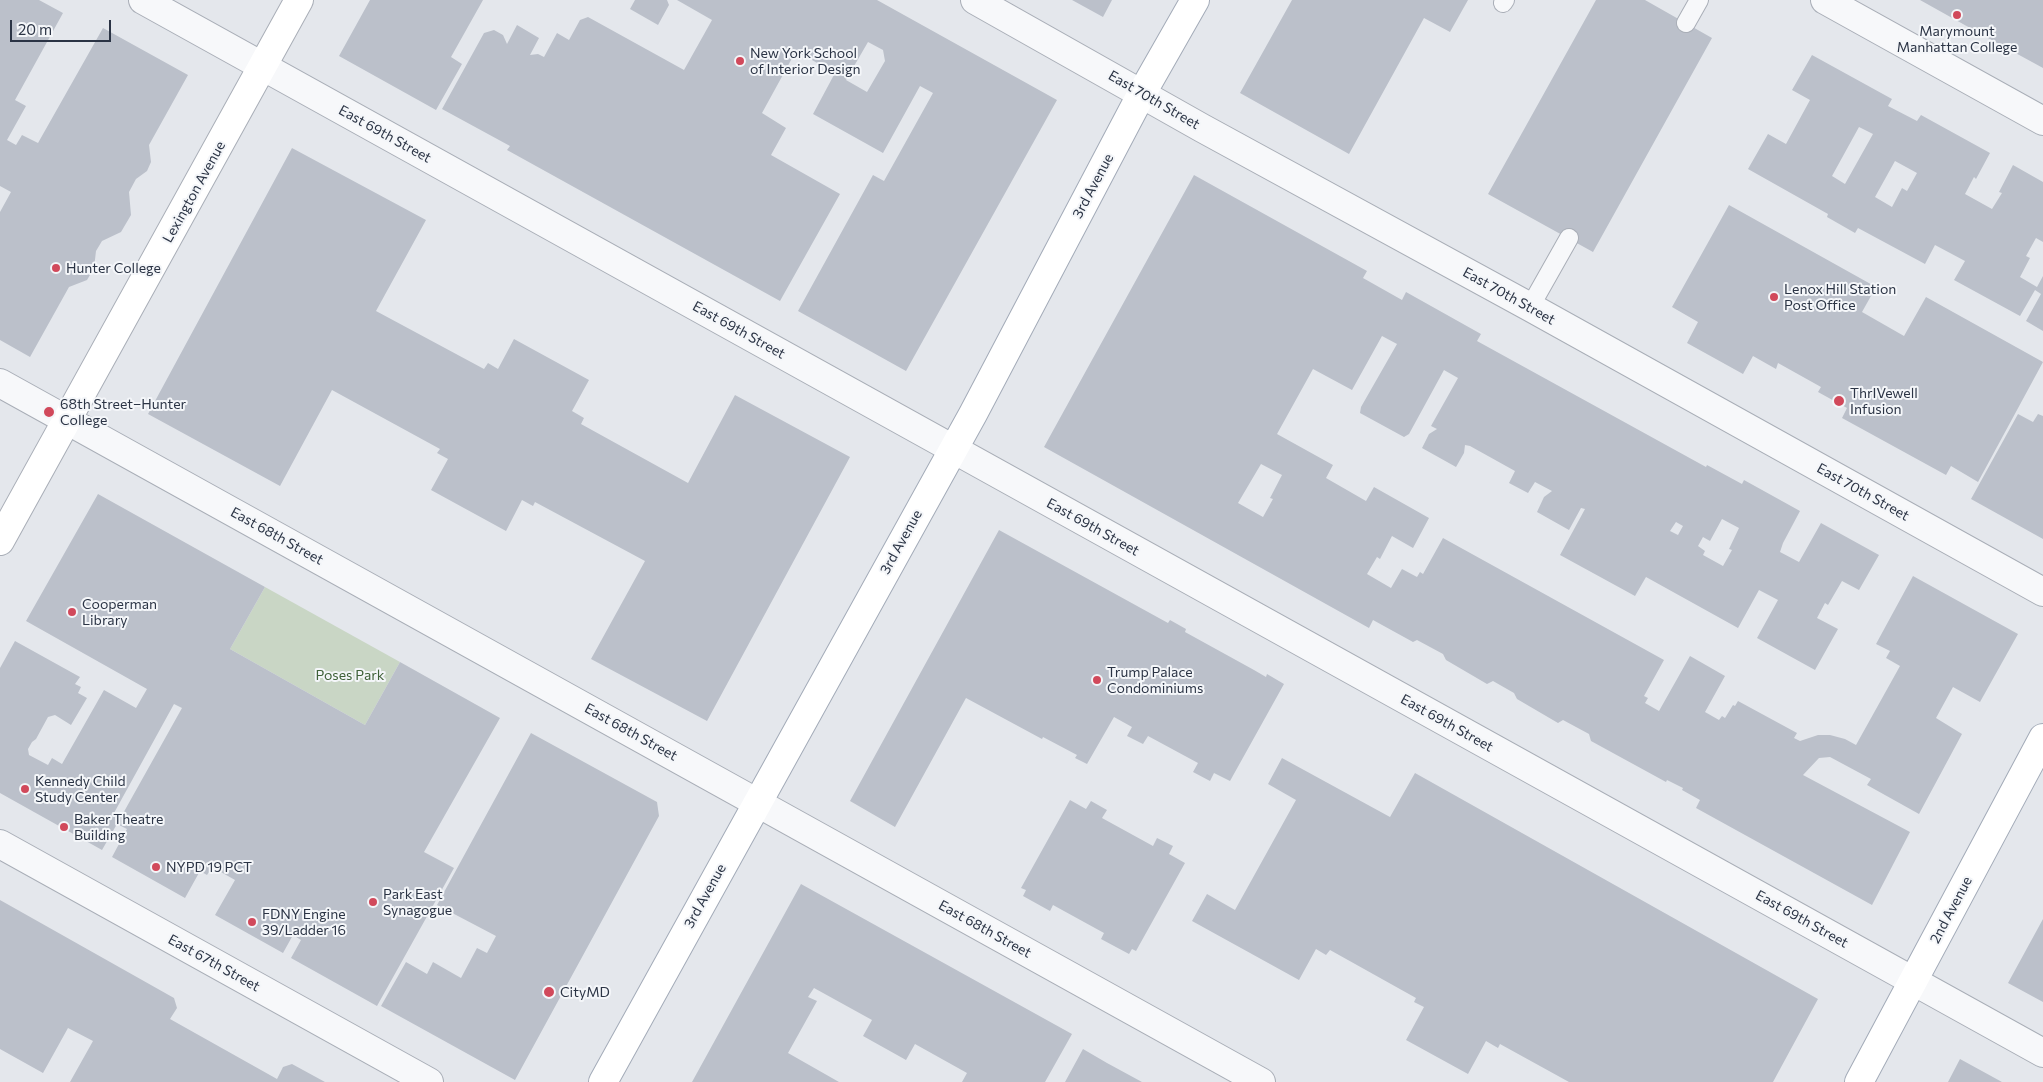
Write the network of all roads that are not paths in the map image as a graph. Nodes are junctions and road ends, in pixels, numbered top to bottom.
1 (143, 0) edge
2 (299, 0) edge
3 (975, 0) edge
4 (1195, 0) edge
5 (1699, 0) edge
6 (1825, 0) edge
7 (1686, 23) dead end
8 (263, 66) junction
9 (1142, 93) junction
10 (2043, 121) edge
11 (1568, 238) dead end
12 (1530, 307) junction
13 (0, 383) edge
14 (67, 419) junction
15 (953, 449) junction
16 (0, 541) edge
17 (2043, 592) edge
18 (2043, 738) edge
19 (757, 802) junction
20 (0, 844) edge
21 (1913, 981) junction
22 (2043, 1054) edge
23 (429, 1082) edge
24 (603, 1082) edge
25 (1262, 1082) edge
26 (1859, 1082) edge

1 - 8 street, East 69th Street
2 - 8 main road, Lexington Avenue
3 - 9 street, East 70th Street
4 - 9 main road, 3rd Avenue
5 - 7 lane
6 - 10 street
8 - 14 main road, Lexington Avenue
8 - 15 street, East 69th Street
9 - 12 street, East 70th Street
9 - 15 main road, 3rd Avenue
11 - 12 lane
12 - 17 street, East 70th Street
13 - 14 street, East 68th Street
14 - 16 main road, Lexington Avenue
14 - 19 street, East 68th Street
15 - 19 main road, 3rd Avenue
15 - 21 street, East 69th Street
18 - 21 main road, 2nd Avenue
19 - 24 main road, 3rd Avenue
19 - 25 street, East 68th Street
20 - 23 street, East 67th Street
21 - 22 street, East 69th Street
21 - 26 main road, 2nd Avenue

